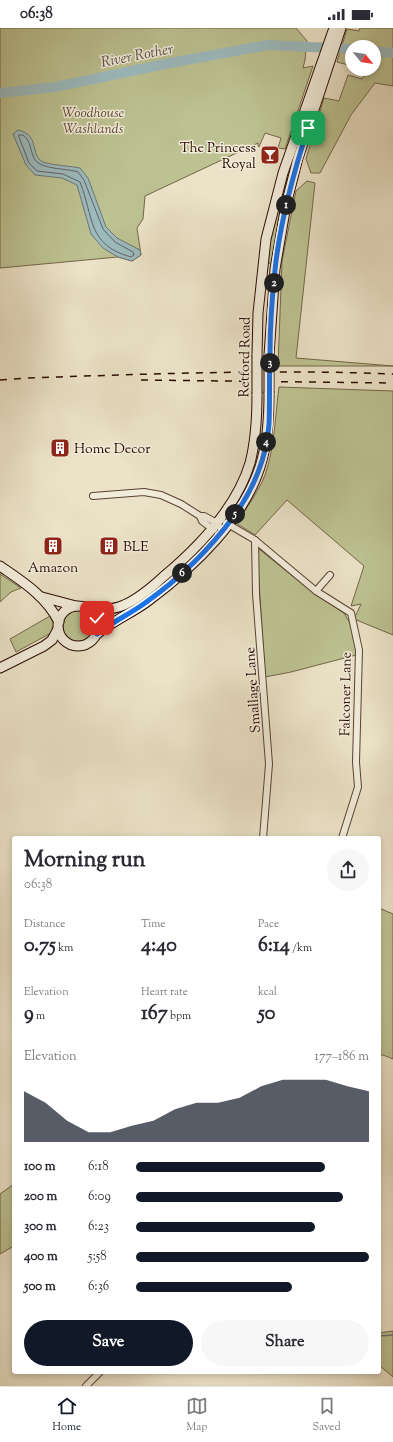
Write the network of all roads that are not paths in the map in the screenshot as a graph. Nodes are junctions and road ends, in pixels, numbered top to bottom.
1 (334, 28) edge
2 (340, 28) edge
3 (333, 40) junction
4 (328, 56) junction
5 (93, 496) dead end
6 (220, 525) junction
7 (254, 540) junction
8 (0, 566) edge
9 (330, 574) dead end
10 (316, 591) junction
11 (42, 597) junction
12 (81, 606) junction
13 (58, 626) junction
14 (97, 634) junction
15 (69, 644) junction
16 (44, 646) junction
17 (0, 668) edge
18 (263, 836) edge
19 (343, 836) edge
20 (98, 1374) edge
21 (86, 1386) edge

1 - 3 main road, Retford Road
2 - 3 main road, Retford Road
3 - 4 main road, Retford Road
4 - 6 main road, Retford Road, bridge
4 - 6 main road, Retford Road, bridge
5 - 6 street, Falconer Lane
6 - 7 street, Falconer Lane
6 - 12 main road, Retford Road
6 - 14 main road, Retford Road
7 - 10 street, Falconer Lane
7 - 18 street, Smallage Lane
8 - 11 main road, Retford Road
9 - 10 street
10 - 19 street, Falconer Lane
11 - 12 main road, Retford Road
11 - 13 main road, Retford Road
12 - 13 main road
12 - 14 main road
13 - 15 main road
13 - 16 main road
14 - 15 main road
15 - 16 main road
16 - 17 main road
20 - 21 street

